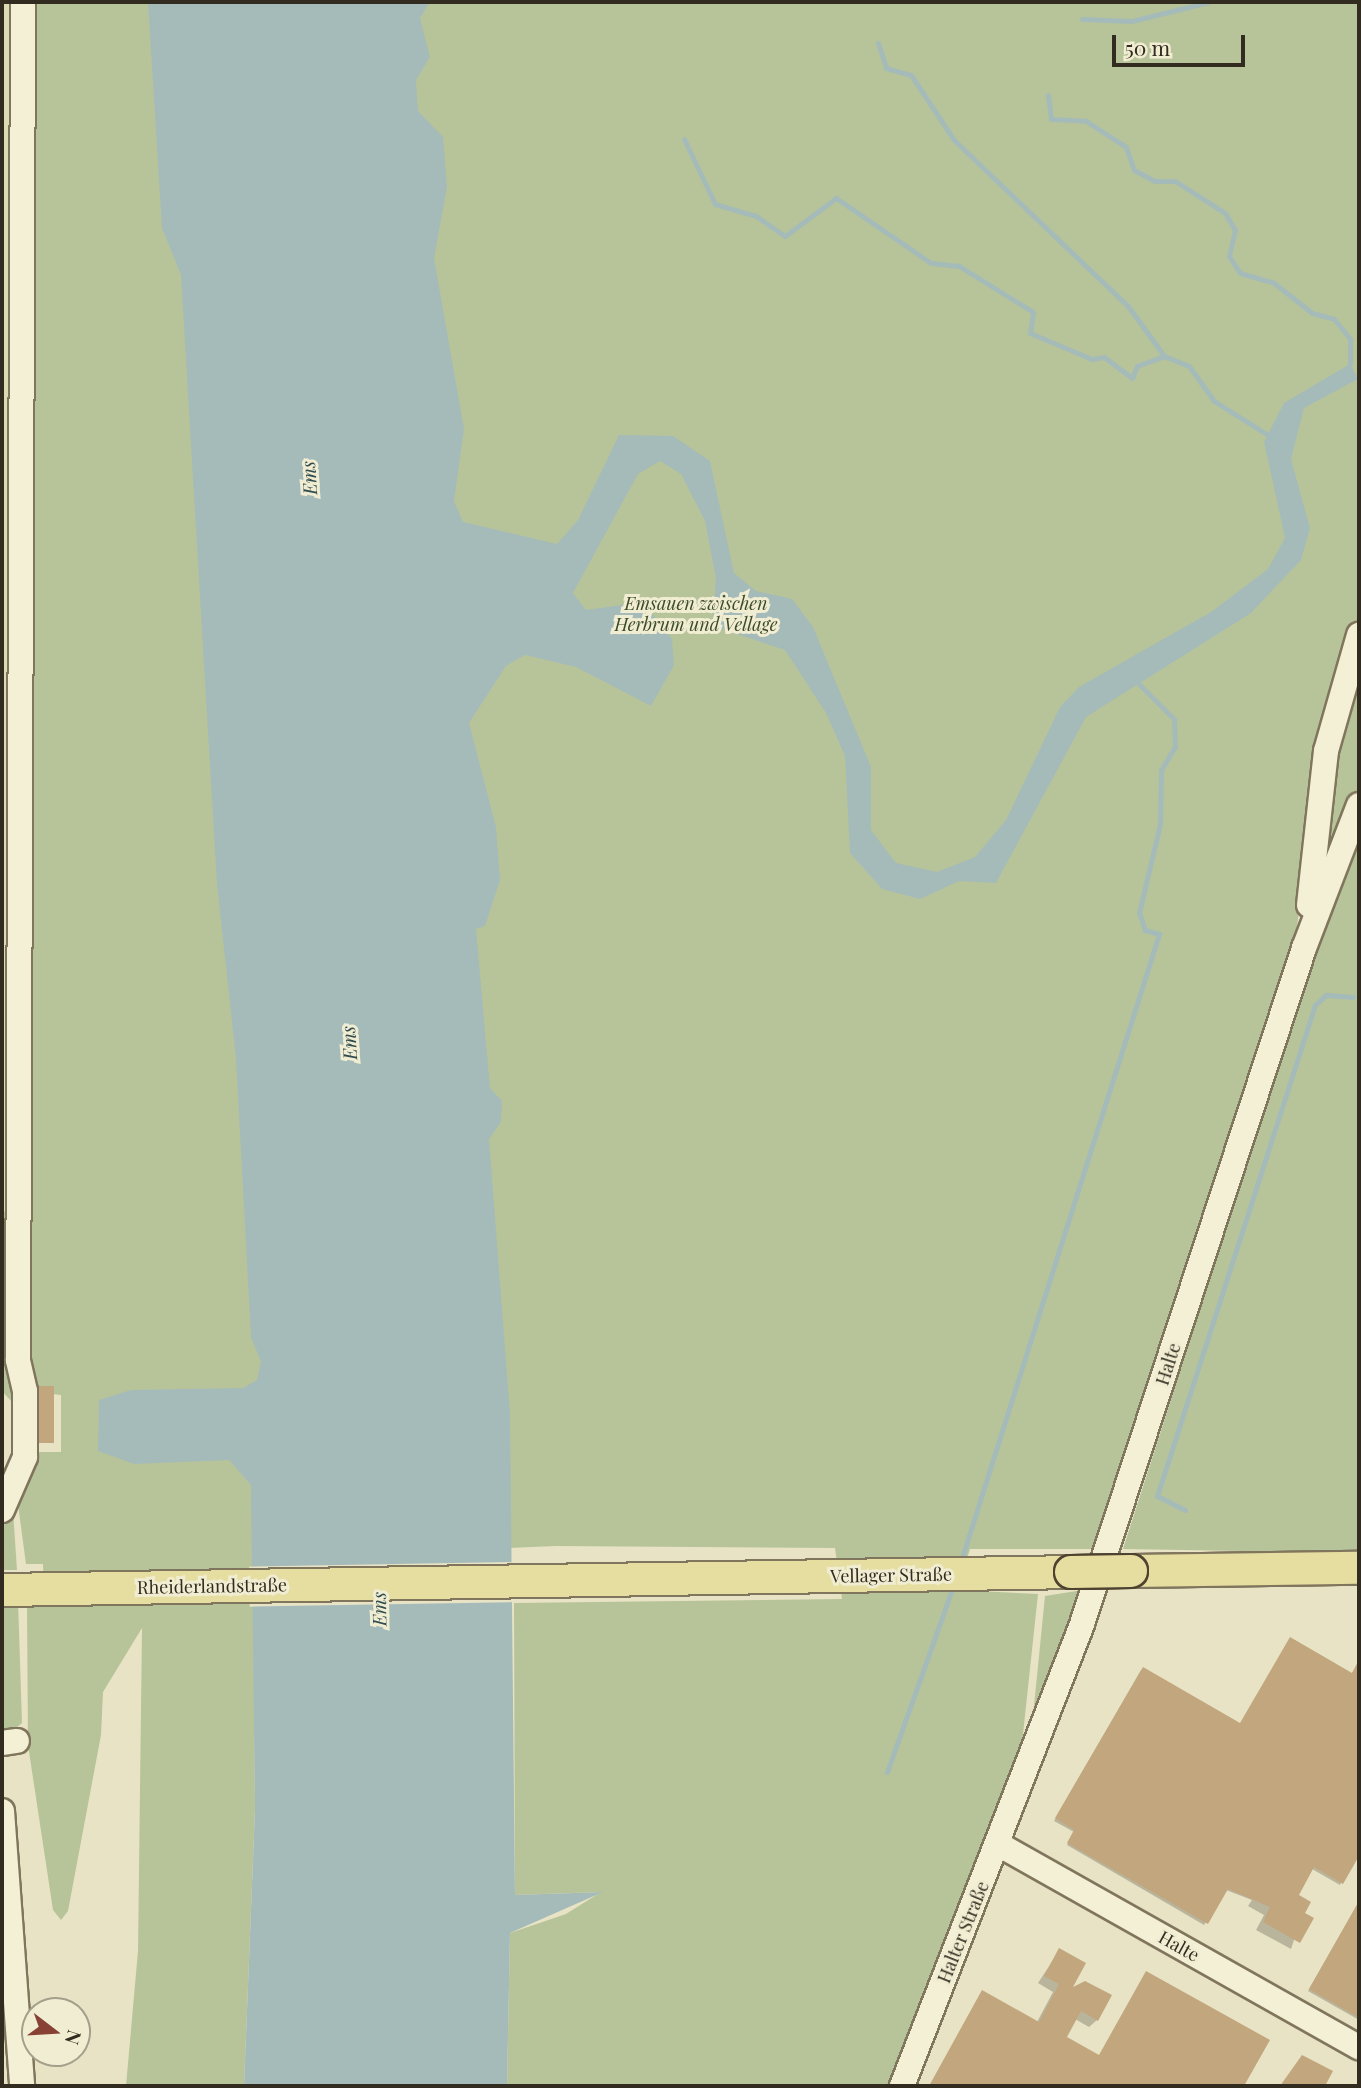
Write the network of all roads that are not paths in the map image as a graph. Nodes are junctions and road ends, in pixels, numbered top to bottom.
1 (23, 2) edge
2 (1359, 635) edge
3 (1359, 805) edge
4 (1304, 948) junction
5 (2, 1510) edge
6 (1359, 1568) edge
7 (422, 1582) joint
8 (14, 1589) edge
9 (1025, 1777) joint
10 (2, 1811) edge
11 (998, 1844) junction
12 (1359, 2047) edge
13 (22, 2086) edge
14 (902, 2086) edge

1 - 5 street
2 - 4 street
3 - 4 street
4 - 9 street, Halte
6 - 7 main road, Vellager Straße, bridge
7 - 8 main road, Rheiderlandstraße
9 - 11 street, Halter Straße
10 - 13 street
11 - 12 street, Halte
11 - 14 street, Halter Straße

